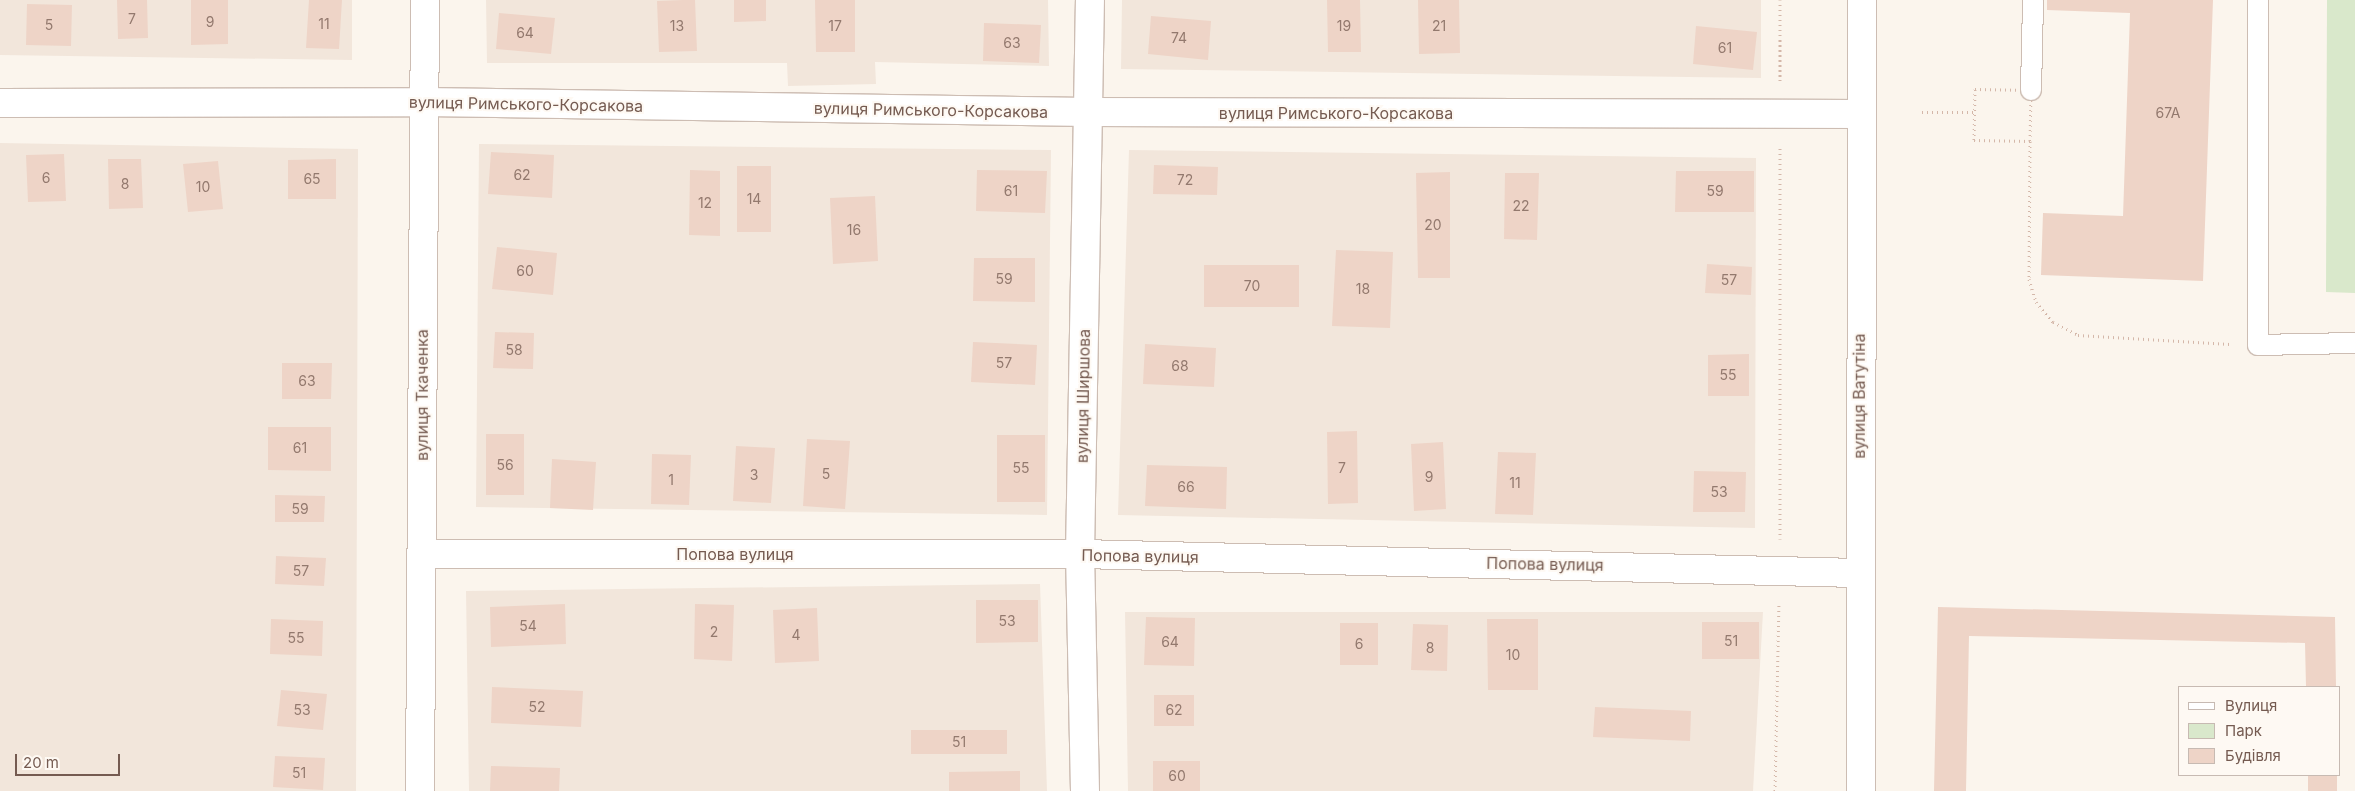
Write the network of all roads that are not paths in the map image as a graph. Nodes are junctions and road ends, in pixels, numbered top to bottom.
1 (425, 0) edge
2 (1090, 0) edge
3 (1862, 0) edge
4 (2033, 0) edge
5 (2258, 0) edge
6 (2030, 90) road end
7 (424, 102) junction
8 (0, 103) edge
9 (1088, 112) junction
10 (1861, 114) junction
11 (2355, 343) edge
12 (422, 554) junction
13 (1080, 554) junction
14 (1858, 573) junction
15 (420, 791) edge
16 (1085, 791) edge
17 (1860, 791) edge

1 - 7 street, вулиця Ткаченка
2 - 9 street, вулиця Ширшова
3 - 10 street, вулиця Ватутіна
4 - 6 lane
5 - 11 lane
7 - 8 street, вулиця Римського-Корсакова
7 - 9 street, вулиця Римського-Корсакова
7 - 12 street, вулиця Ткаченка
9 - 10 street, вулиця Римського-Корсакова
9 - 13 street, вулиця Ширшова
10 - 14 street, вулиця Ватутіна
12 - 13 street, Попова вулиця
12 - 15 street, вулиця Ткаченка
13 - 14 street, Попова вулиця
13 - 16 street, вулиця Ширшова
14 - 17 street, вулиця Ватутіна

